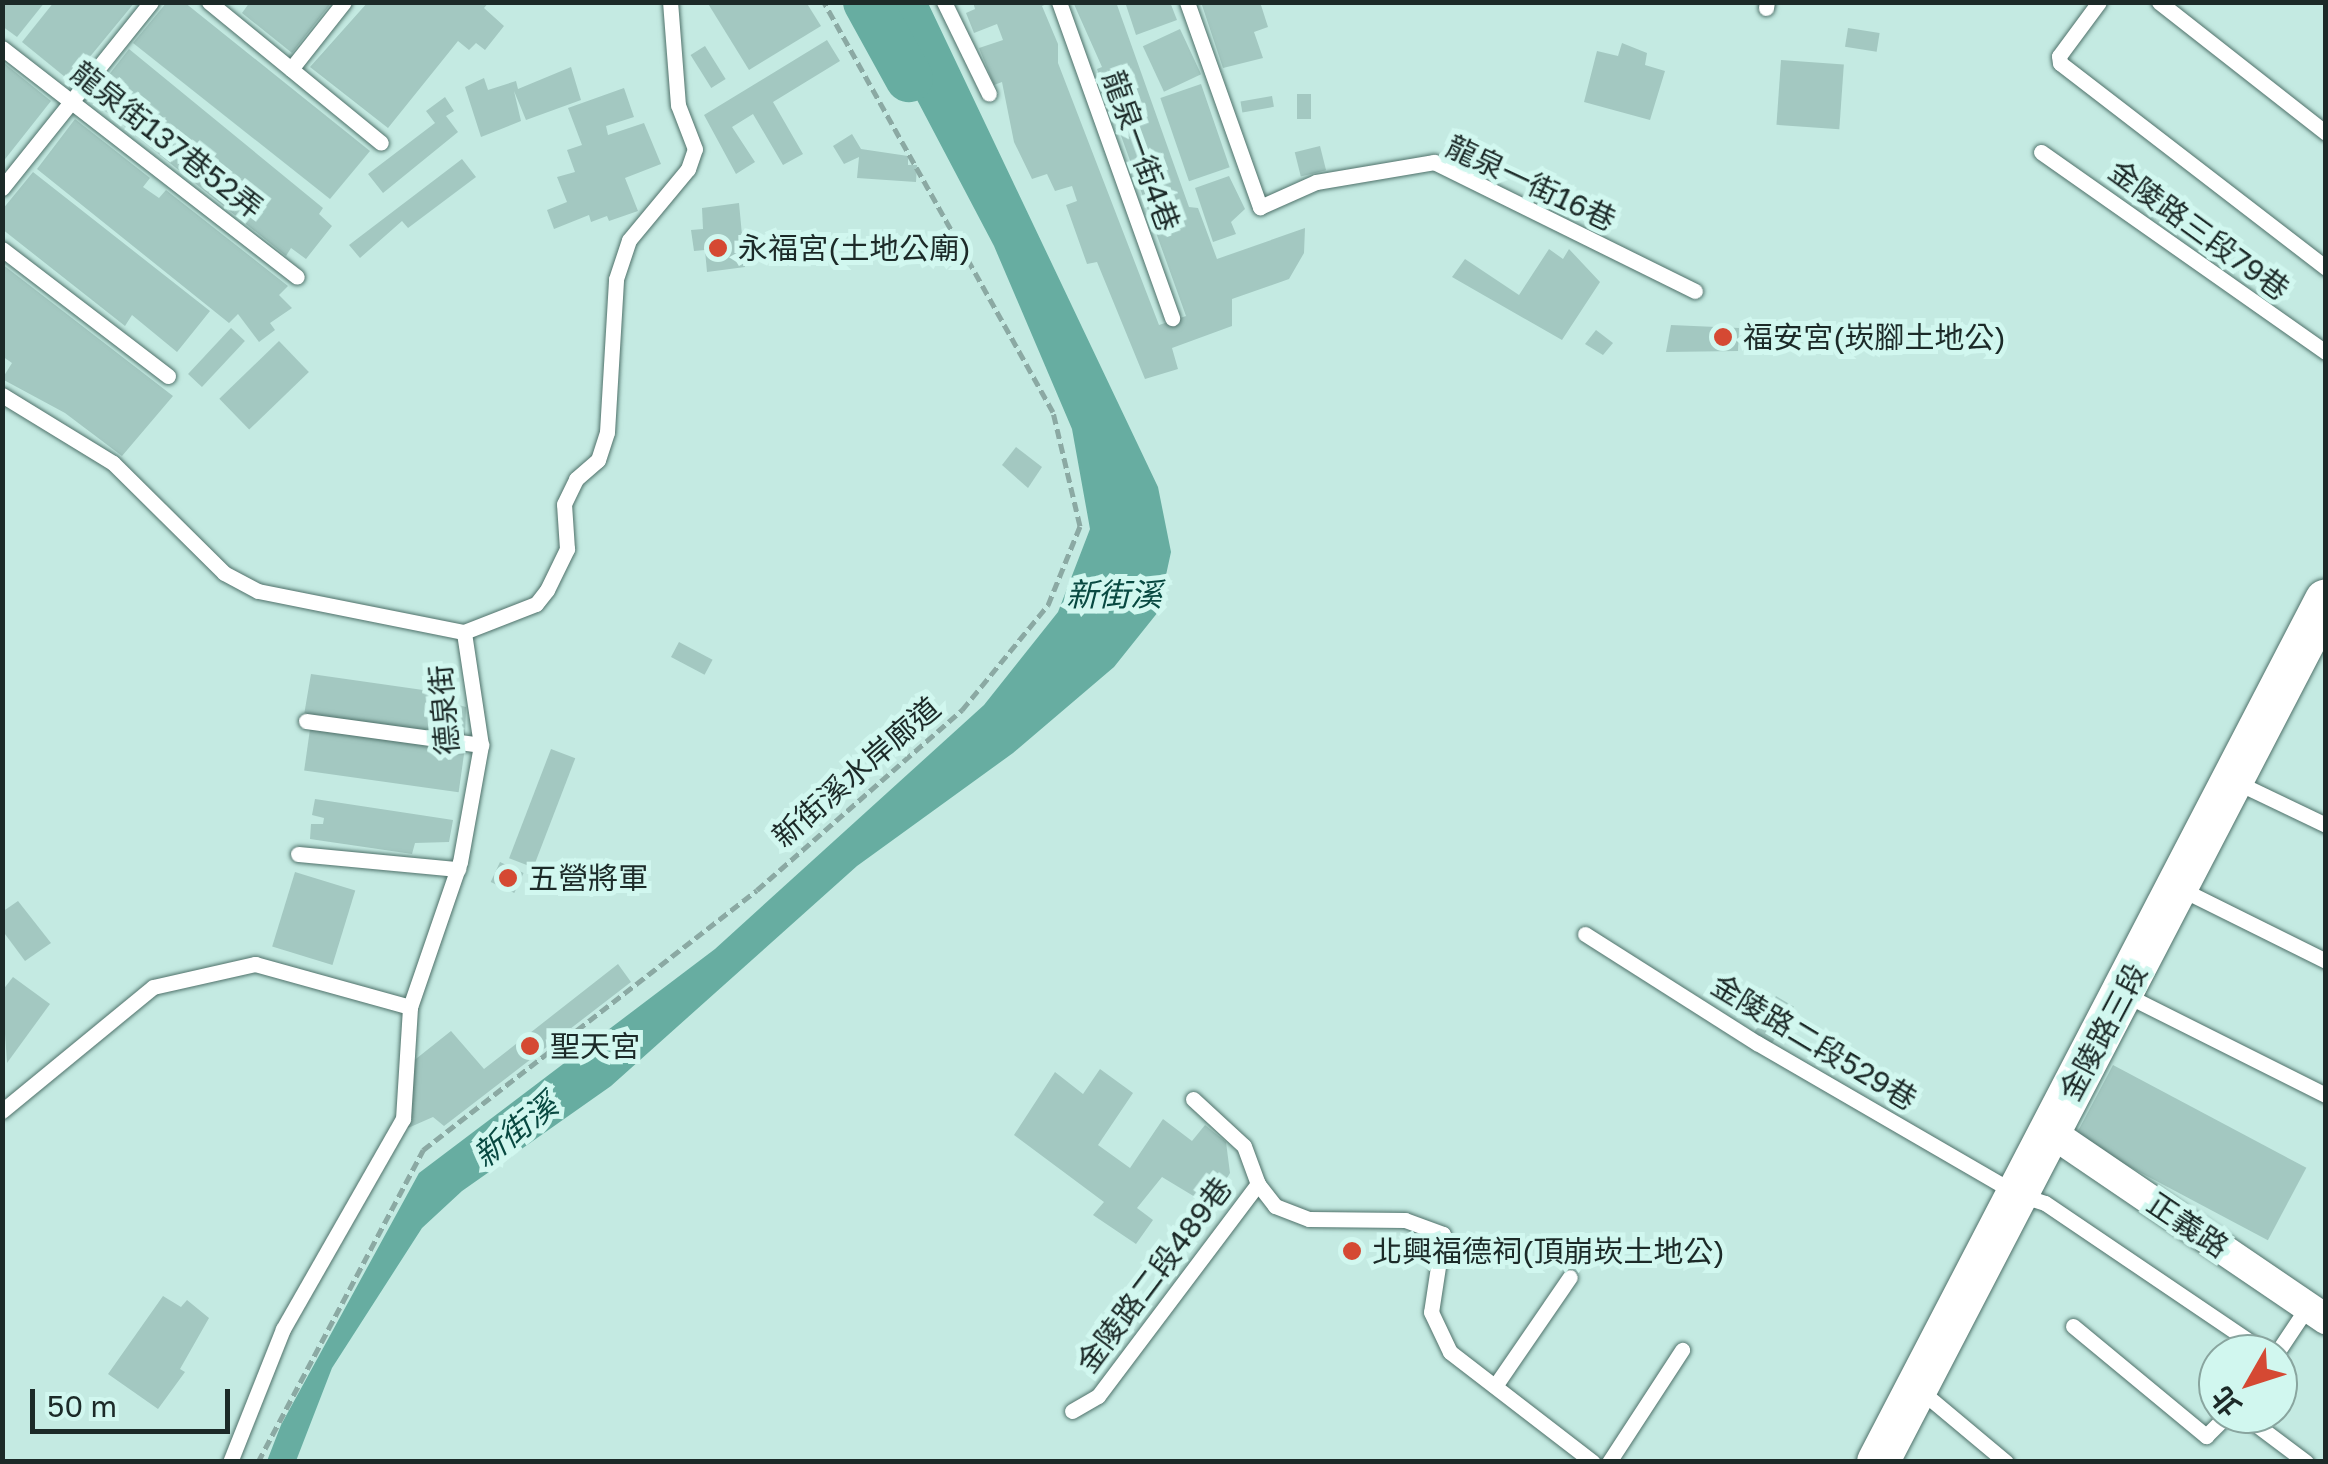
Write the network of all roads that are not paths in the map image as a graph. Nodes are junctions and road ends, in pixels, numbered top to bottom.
1 (151, 2) edge
2 (209, 2) edge
3 (344, 2) edge
4 (670, 2) edge
5 (944, 2) edge
6 (1059, 2) edge
7 (1187, 2) edge
8 (2099, 2) edge
9 (2159, 2) edge
10 (2, 48) edge
11 (291, 69) junction
12 (989, 94) dead end
13 (74, 101) junction
14 (2326, 134) edge
15 (381, 144) dead end
16 (2041, 152) dead end
17 (2, 188) edge
18 (2, 249) edge
19 (2326, 268) edge
20 (296, 277) dead end
21 (1695, 292) dead end
22 (1172, 318) dead end
23 (2326, 352) edge
24 (168, 376) dead end
25 (2, 395) edge
26 (2326, 600) edge
27 (464, 632) junction
28 (306, 721) dead end
29 (481, 745) junction
30 (2234, 781) junction
31 (2326, 824) edge
32 (298, 854) dead end
33 (458, 869) junction
34 (2180, 888) junction
35 (1584, 934) dead end
36 (2326, 960) edge
37 (2124, 994) junction
38 (410, 1007) junction
39 (2326, 1095) edge
40 (1193, 1098) dead end
41 (2, 1111) edge
42 (2049, 1131) junction
43 (1258, 1184) junction
44 (2017, 1194) junction
45 (1570, 1278) dead end
46 (2317, 1312) edge
47 (2073, 1326) dead end
48 (2238, 1334) edge
49 (2296, 1334) edge
50 (1682, 1350) dead end
51 (1495, 1386) junction
52 (1916, 1387) junction
53 (1072, 1411) dead end
54 (2198, 1429) edge
55 (2269, 1434) edge
56 (1880, 1461) edge
57 (230, 1462) edge
58 (1593, 1462) edge
59 (1608, 1462) edge
60 (2006, 1462) edge
61 (2306, 1462) edge

1 - 13 lane
2 - 11 lane
3 - 11 lane
4 - 27 lane, 德泉街
5 - 12 lane
6 - 22 lane, 龍泉一街4巷
7 - 21 lane, 龍泉一街16巷
8 - 19 lane
9 - 14 lane
10 - 13 lane, 龍泉街137巷52弄
11 - 15 lane
13 - 17 lane
13 - 20 lane, 龍泉街137巷52弄
16 - 23 lane, 金陵路三段79巷
18 - 24 lane
25 - 27 lane
26 - 30 main road, 金陵路三段
27 - 29 lane, 德泉街
28 - 29 lane
29 - 33 lane, 德泉街
30 - 31 lane
30 - 34 main road, 金陵路三段
32 - 33 lane
33 - 38 lane, 德泉街
34 - 36 lane
34 - 37 main road, 金陵路三段
35 - 44 lane, 金陵路二段529巷
37 - 39 lane
37 - 42 main road, 金陵路三段
38 - 41 lane
38 - 57 lane, 德泉街
40 - 43 lane
42 - 44 main road, 金陵路三段
42 - 46 street, 正義路
43 - 51 lane, 金陵路二段489巷
43 - 53 lane, 金陵路二段489巷
44 - 48 lane, 金陵路二段529巷
44 - 52 main road, 金陵路三段
45 - 51 lane
46 - 49 lane
47 - 54 lane
50 - 59 lane
51 - 58 lane, 金陵路二段489巷
52 - 56 main road, 金陵路三段
52 - 60 lane
55 - 61 lane

